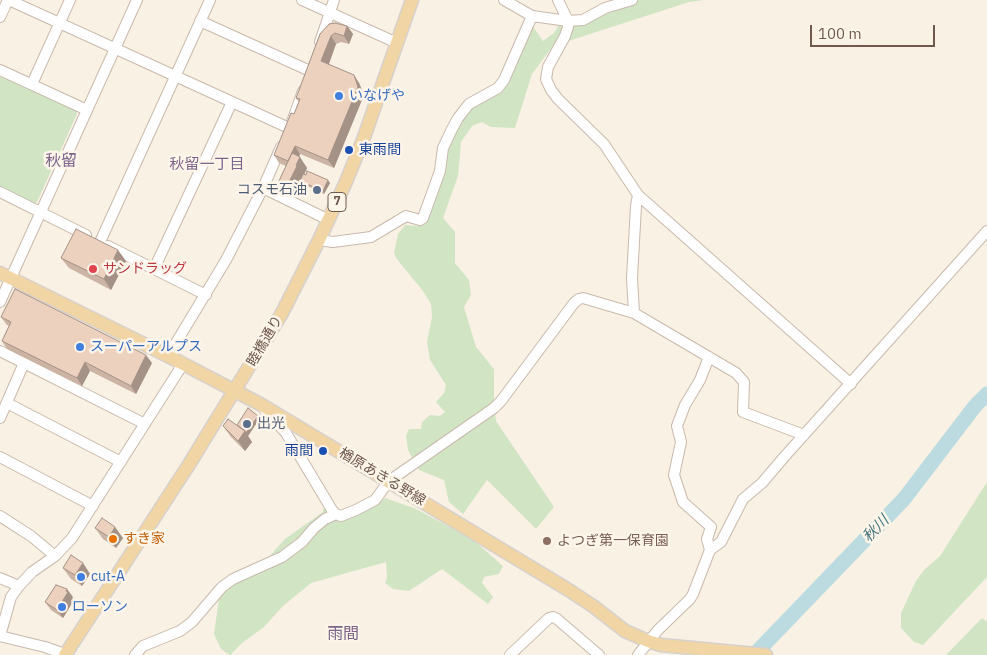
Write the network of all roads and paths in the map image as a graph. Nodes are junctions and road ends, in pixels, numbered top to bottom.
1 (8, 0) edge
2 (70, 0) edge
3 (137, 0) edge
4 (210, 0) edge
5 (302, 0) edge
6 (334, 0) edge
7 (412, 0) edge
8 (504, 0) edge
9 (558, 0) edge
10 (632, 0) edge
11 (330, 13) junction
12 (532, 16) junction
13 (0, 17) edge
14 (200, 21) junction
15 (568, 21) junction
16 (60, 23) junction
17 (397, 43) junction
18 (115, 48) junction
19 (313, 63) junction
20 (0, 70) edge
21 (175, 76) junction
22 (32, 84) junction
23 (232, 102) junction
24 (87, 110) junction
25 (290, 128) junction
26 (263, 188) junction
27 (0, 192) edge
28 (638, 195) junction
29 (40, 213) junction
30 (329, 220) junction
31 (987, 232) edge
32 (319, 240) junction
33 (100, 242) junction
34 (154, 269) junction
35 (5, 276) edge
36 (206, 294) junction
37 (0, 302) edge
38 (634, 313) junction
39 (0, 351) edge
40 (168, 356) junction
41 (709, 357) junction
42 (24, 364) junction
43 (183, 364) junction
44 (851, 384) junction
45 (235, 391) junction
46 (7, 403) junction
47 (260, 404) junction
48 (0, 418) edge
49 (145, 424) junction
50 (804, 435) junction
51 (0, 457) edge
52 (121, 462) junction
53 (388, 481) junction
54 (93, 506) junction
55 (336, 514) junction
56 (0, 516) edge
57 (710, 550) junction
58 (55, 556) junction
59 (0, 578) edge
60 (19, 586) junction
61 (0, 636) edge
62 (648, 641) junction
63 (66, 655) edge
64 (135, 655) edge
65 (510, 655) edge
66 (599, 655) edge
67 (638, 655) edge
68 (766, 655) edge

1 - 13 street
1 - 16 street
2 - 16 street
3 - 18 street
4 - 14 street
5 - 11 street
6 - 11 street
7 - 17 main road, 睦橋通り / 7
8 - 12 street
9 - 15 street
10 - 15 street
11 - 17 street
11 - 19 street
12 - 15 street
12 - 32 street
14 - 19 street
14 - 21 street
15 - 28 street
16 - 18 street
16 - 22 street
17 - 30 main road, 睦橋通り / 7
18 - 21 street
18 - 24 street
19 - 25 street
20 - 22 street
21 - 23 street
21 - 33 street
22 - 24 street
23 - 25 street
23 - 34 street
24 - 29 street
25 - 26 street
26 - 30 street
26 - 36 street
27 - 29 street
28 - 38 street
28 - 44 street
29 - 33 street
29 - 35 street
30 - 32 main road, 睦橋通り / 7
31 - 44 street
32 - 45 main road, 睦橋通り / 7
33 - 34 street
34 - 36 street
35 - 37 street
35 - 40 main road, 楢原あきる野線
36 - 40 street
38 - 41 street
38 - 53 street
39 - 42 street
40 - 43 main road, 楢原あきる野線
41 - 50 street
41 - 57 street
42 - 46 street
42 - 49 street
43 - 45 main road, 楢原あきる野線
43 - 49 street
44 - 50 street
45 - 47 main road, 楢原あきる野線
45 - 63 main road, 睦橋通り / 7
46 - 48 street
46 - 52 street
47 - 53 main road, 楢原あきる野線
47 - 55 street
49 - 52 street
50 - 57 street
51 - 54 street
52 - 54 street
53 - 55 street
53 - 62 main road, 楢原あきる野線
54 - 58 street
55 - 64 street
56 - 58 street
57 - 62 street
58 - 60 street
59 - 60 street
60 - 61 street
61 - 63 street
62 - 67 street
62 - 68 main road, 楢原あきる野線
65 - 66 street

